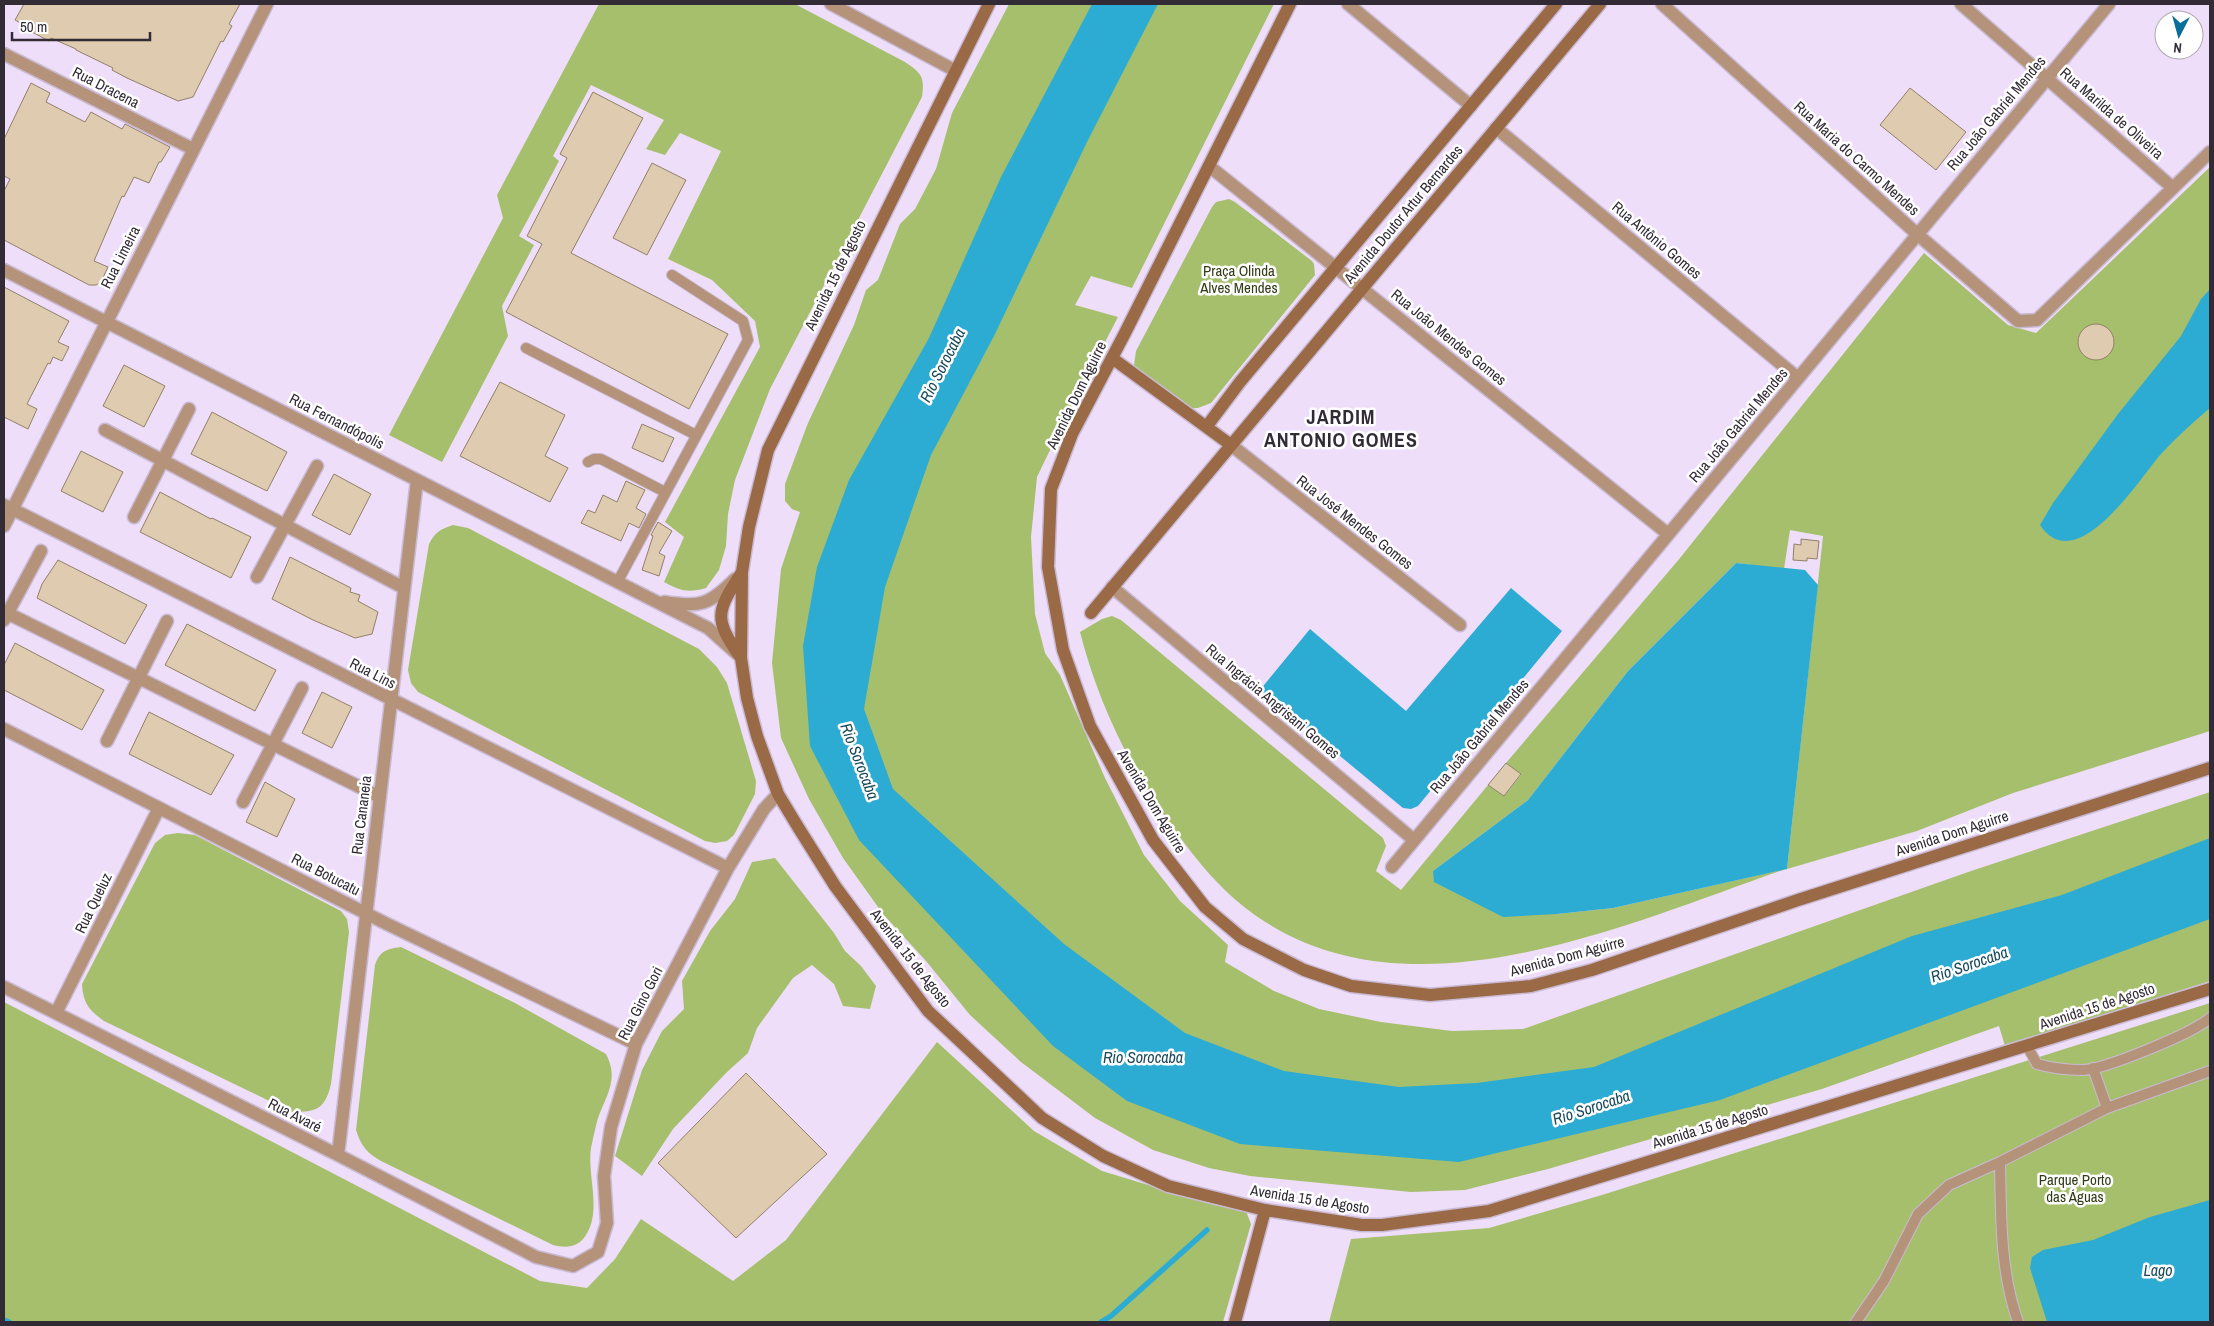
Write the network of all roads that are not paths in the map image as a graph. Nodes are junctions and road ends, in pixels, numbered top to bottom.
1 (267, 4) edge
2 (832, 4) edge
3 (989, 4) edge
4 (1290, 4) edge
5 (1348, 4) edge
6 (1556, 4) edge
7 (1600, 4) edge
8 (1662, 4) edge
9 (1961, 4) edge
10 (2109, 4) edge
11 (4, 54) edge
12 (954, 70) junction
13 (2047, 78) junction
14 (1471, 106) junction
15 (1496, 128) junction
16 (193, 149) junction
17 (2210, 152) edge
18 (1209, 166) junction
19 (2173, 188) junction
20 (1917, 234) junction
21 (1336, 268) junction
22 (4, 270) edge
23 (672, 275) dead end
24 (1362, 289) junction
25 (106, 323) junction
26 (526, 348) dead end
27 (1112, 358) junction
28 (1798, 378) junction
29 (190, 410) dead end
30 (1207, 426) junction
31 (105, 430) dead end
32 (696, 435) junction
33 (1231, 444) junction
34 (163, 461) junction
35 (588, 462) dead end
36 (317, 466) dead end
37 (417, 480) junction
38 (665, 492) junction
39 (8, 507) edge
40 (134, 516) dead end
41 (285, 525) junction
42 (4, 526) edge
43 (1668, 534) junction
44 (41, 551) dead end
45 (742, 572) junction
46 (257, 577) dead end
47 (618, 581) junction
48 (1112, 587) junction
49 (404, 588) junction
50 (726, 600) junction
51 (656, 601) junction
52 (695, 606) junction
53 (741, 607) junction
54 (1091, 613) dead end
55 (6, 616) edge
56 (167, 621) dead end
57 (1460, 625) dead end
58 (708, 628) junction
59 (741, 637) junction
60 (728, 639) junction
61 (741, 658) junction
62 (138, 678) junction
63 (302, 688) dead end
64 (391, 700) junction
65 (4, 730) edge
66 (106, 741) dead end
67 (273, 744) junction
68 (2210, 768) edge
69 (778, 794) junction
70 (380, 798) junction
71 (242, 802) dead end
72 (159, 808) junction
73 (1414, 840) junction
74 (1392, 867) dead end
75 (728, 868) junction
76 (366, 913) junction
77 (4, 987) edge
78 (2210, 989) edge
79 (56, 1013) junction
80 (2210, 1018) edge
81 (636, 1044) junction
82 (2027, 1046) junction
83 (2093, 1068) junction
84 (2210, 1071) edge
85 (2107, 1108) junction
86 (338, 1155) junction
87 (2000, 1162) junction
88 (1265, 1210) junction
89 (573, 1266) joint
90 (1235, 1322) edge
91 (1856, 1322) edge
92 (2018, 1322) edge

1 - 16 street, Rua Limeira
2 - 12 street
3 - 12 main road, Avenida 15 de Agosto
4 - 18 main road, Avenida Dom Aguirre
5 - 14 street
6 - 14 main road, Avenida Doutor Artur Bernardes
7 - 15 main road, Avenida Doutor Artur Bernardes
8 - 20 street, Rua Maria do Carmo Mendes
9 - 13 street, Rua Marilda de Oliveira
10 - 13 street, Rua João Gabriel Mendes
11 - 16 street, Rua Dracena
12 - 45 main road, Avenida 15 de Agosto
13 - 19 street, Rua Marilda de Oliveira
13 - 20 street, Rua João Gabriel Mendes
14 - 21 main road, Avenida Doutor Artur Bernardes
15 - 24 main road, Avenida Doutor Artur Bernardes
15 - 28 street, Rua Antônio Gomes
16 - 25 street, Rua Limeira
17 - 19 street
18 - 21 street, Rua João Mendes Gomes
18 - 27 main road, Avenida Dom Aguirre
19 - 20 street, Rua Maria do Carmo Mendes
20 - 28 street, Rua João Gabriel Mendes
21 - 24 street, Rua João Mendes Gomes
21 - 30 main road, Avenida Doutor Artur Bernardes
22 - 25 street, Rua Fernandópolis
23 - 32 lane
24 - 33 main road, Avenida Doutor Artur Bernardes
24 - 43 street, Rua João Mendes Gomes
25 - 37 street, Rua Fernandópolis
25 - 39 street, Rua Limeira
26 - 32 lane
27 - 30 main road
27 - 68 main road, Avenida Dom Aguirre
28 - 43 street, Rua João Gabriel Mendes
29 - 34 street
30 - 33 main road
31 - 34 street
32 - 38 lane
33 - 48 main road, Avenida Doutor Artur Bernardes
33 - 57 street, Rua José Mendes Gomes
34 - 40 street
34 - 41 street
35 - 38 lane
36 - 41 street
37 - 47 street, Rua Fernandópolis
37 - 49 street, Rua Cananeia
38 - 47 lane
39 - 42 street, Rua Limeira
39 - 64 street, Rua Lins
41 - 46 street
41 - 49 street
43 - 73 street, Rua João Gabriel Mendes
44 - 55 street
45 - 50 main road, Avenida 15 de Agosto
45 - 52 street
45 - 53 main road, Avenida 15 de Agosto
47 - 51 street, Rua Fernandópolis
48 - 54 main road, Avenida Doutor Artur Bernardes
48 - 73 street, Rua Ingrácia Angrisani Gomes
49 - 64 street, Rua Cananeia
50 - 52 street, Rua Fernandópolis
50 - 53 street
50 - 60 main road, Avenida 15 de Agosto
51 - 52 street, Rua Fernandópolis
51 - 58 street, Rua Fernandópolis
53 - 59 main road, Avenida 15 de Agosto
55 - 62 street
56 - 62 street
58 - 60 street
58 - 61 street, Rua Fernandópolis
59 - 60 street
59 - 61 main road, Avenida 15 de Agosto
60 - 61 main road, Avenida 15 de Agosto
61 - 69 main road, Avenida 15 de Agosto
62 - 66 street
62 - 67 street
63 - 67 street
64 - 70 street, Rua Cananeia
64 - 75 street, Rua Lins
65 - 72 street, Rua Botucatu
67 - 70 street
67 - 71 street
69 - 75 street, Rua Gino Gori
69 - 88 main road, Avenida 15 de Agosto
70 - 76 street, Rua Cananeia
72 - 76 street, Rua Botucatu
72 - 79 street, Rua Queluz
73 - 74 street, Rua João Gabriel Mendes
75 - 81 street, Rua Gino Gori
76 - 81 street, Rua Botucatu
76 - 86 street, Rua Cananeia
77 - 79 street, Rua Avaré
78 - 82 main road, Avenida 15 de Agosto
79 - 86 street, Rua Avaré
80 - 83 lane
81 - 89 street, Rua Gino Gori
82 - 83 lane
82 - 88 main road, Avenida 15 de Agosto
83 - 85 lane
84 - 85 lane
85 - 87 lane
86 - 89 street, Rua Avaré
87 - 91 lane
87 - 92 lane
88 - 90 main road

